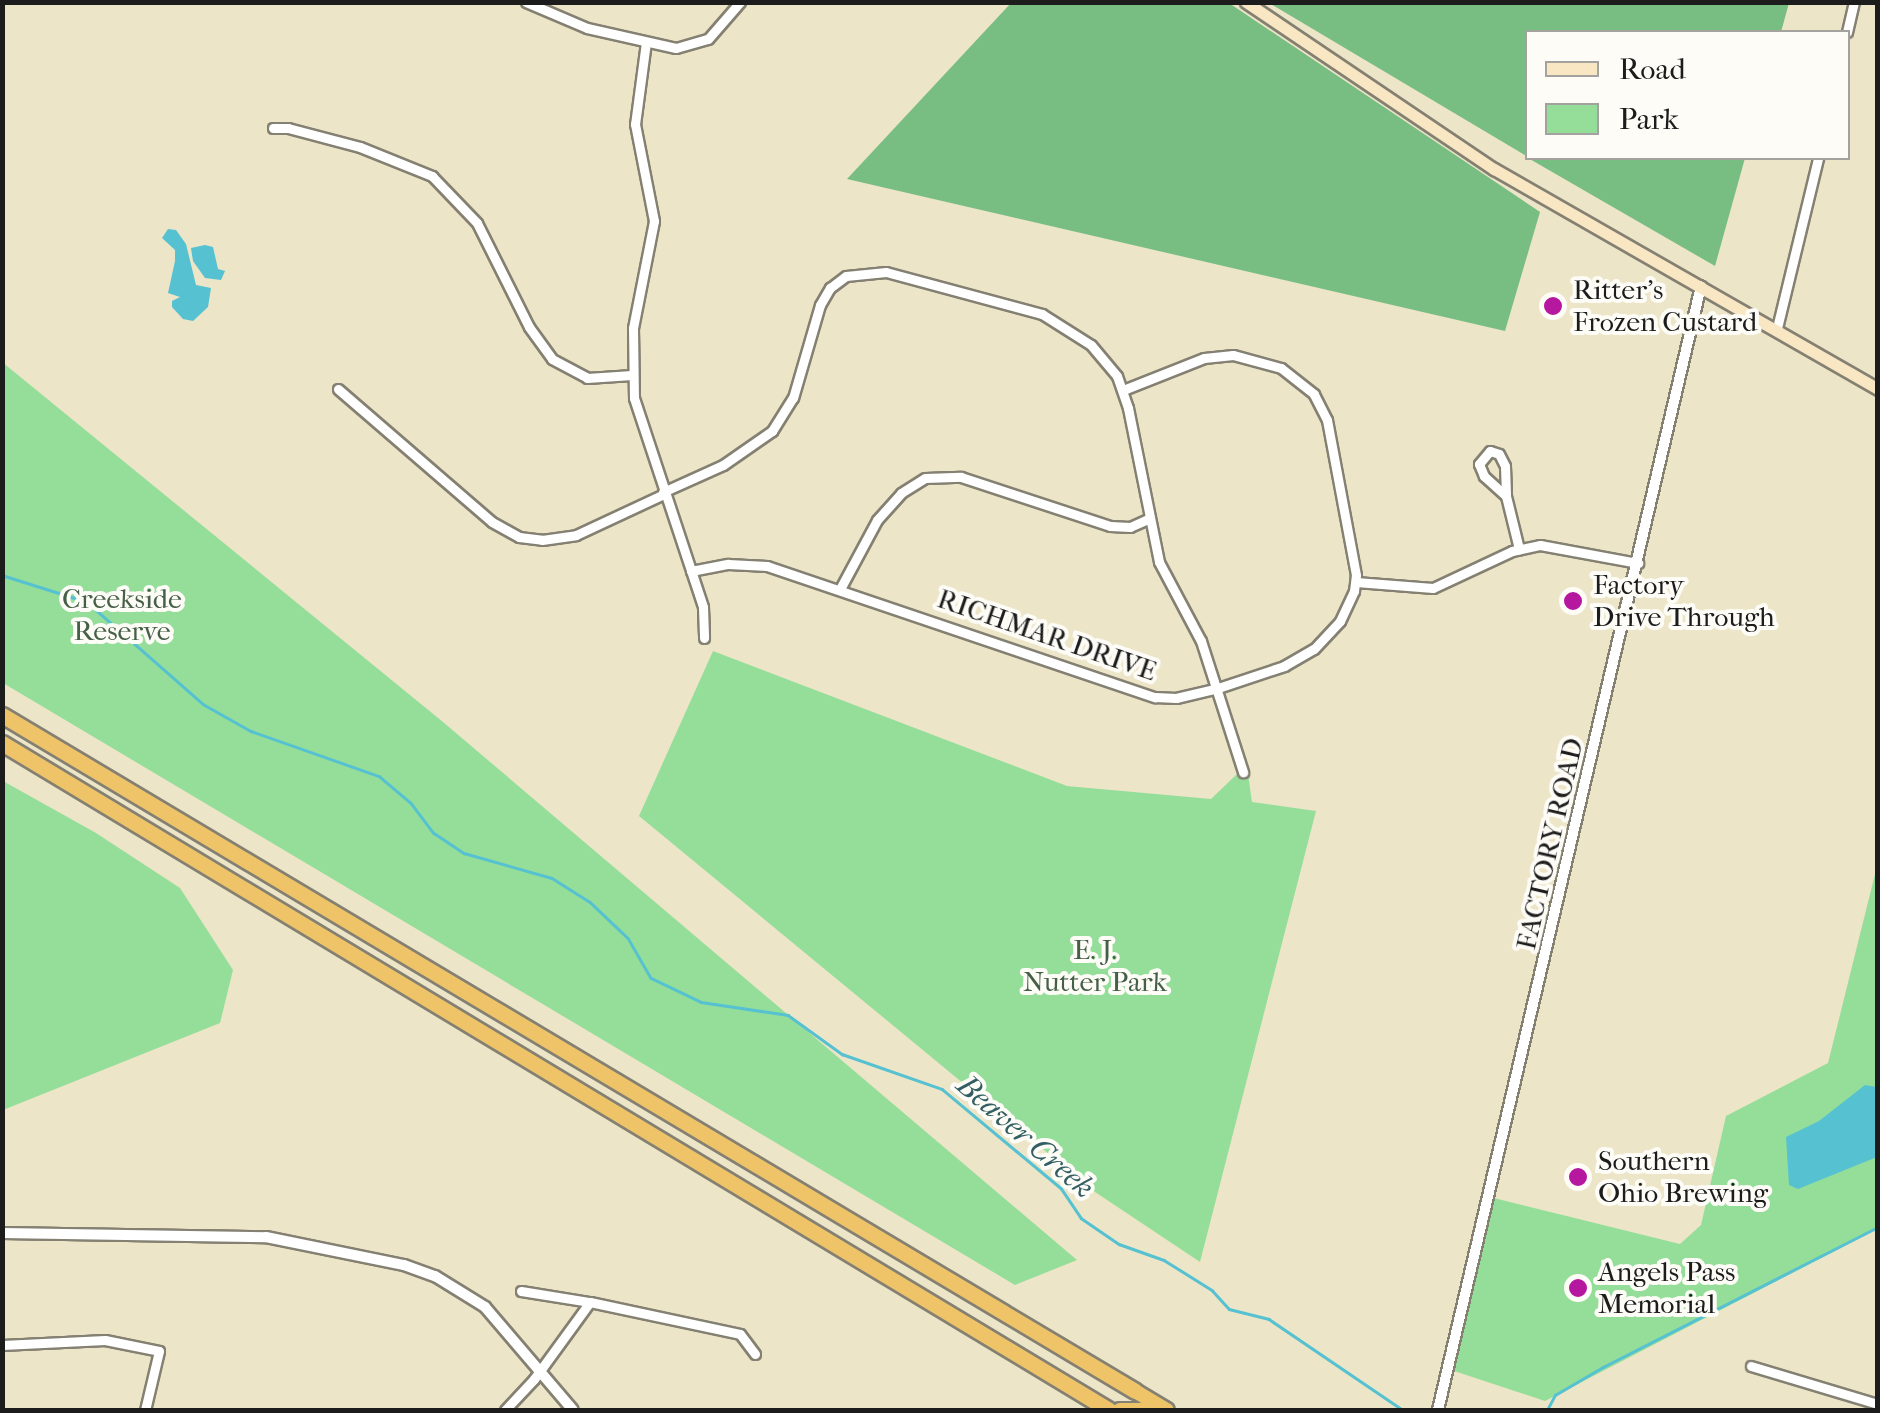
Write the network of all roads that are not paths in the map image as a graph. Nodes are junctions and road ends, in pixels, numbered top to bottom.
1 (526, 2) edge
2 (740, 2) edge
3 (1246, 2) edge
4 (1854, 2) edge
5 (1847, 30) edge
6 (646, 42) junction
7 (273, 128) dead end
8 (1818, 160) edge
9 (1701, 286) junction
10 (1776, 328) junction
11 (632, 375) junction
12 (1878, 389) edge
13 (338, 390) dead end
14 (1123, 390) junction
15 (664, 493) junction
16 (1506, 496) junction
17 (1148, 520) junction
18 (1519, 549) junction
19 (1638, 563) junction
20 (691, 572) junction
21 (1356, 582) junction
22 (840, 589) junction
23 (704, 638) dead end
24 (1218, 688) junction
25 (2, 715) edge
26 (2, 742) edge
27 (1243, 772) dead end
28 (2, 1234) edge
29 (520, 1291) dead end
30 (590, 1302) junction
31 (2, 1345) edge
32 (755, 1354) dead end
33 (1750, 1366) dead end
34 (539, 1367) junction
35 (1136, 1392) joint
36 (1878, 1404) edge
37 (1438, 1408) edge
38 (145, 1410) edge
39 (505, 1410) edge
40 (573, 1410) edge
41 (1108, 1410) edge
42 (1120, 1410) edge
43 (1143, 1410) edge
44 (1167, 1410) edge

1 - 6 street
2 - 6 street
3 - 9 main road
4 - 5 street
6 - 11 street
7 - 11 street
8 - 10 street
9 - 10 main road
9 - 19 street, FACTORY ROAD
10 - 12 main road
11 - 15 street
13 - 15 street
14 - 15 street
14 - 17 street
14 - 21 street
15 - 20 street
16 - 16 street
16 - 18 street
17 - 22 street
17 - 24 street
18 - 19 street
18 - 21 street
19 - 37 street, FACTORY ROAD
20 - 22 street, RICHMAR DRIVE
20 - 23 street
21 - 24 street, RICHMAR DRIVE
22 - 24 street, RICHMAR DRIVE
24 - 27 street
25 - 35 highway
26 - 41 highway
28 - 34 street
29 - 30 street
30 - 32 street
30 - 34 street
31 - 38 street
33 - 36 street
34 - 39 street
34 - 40 street
35 - 44 highway
42 - 43 highway

